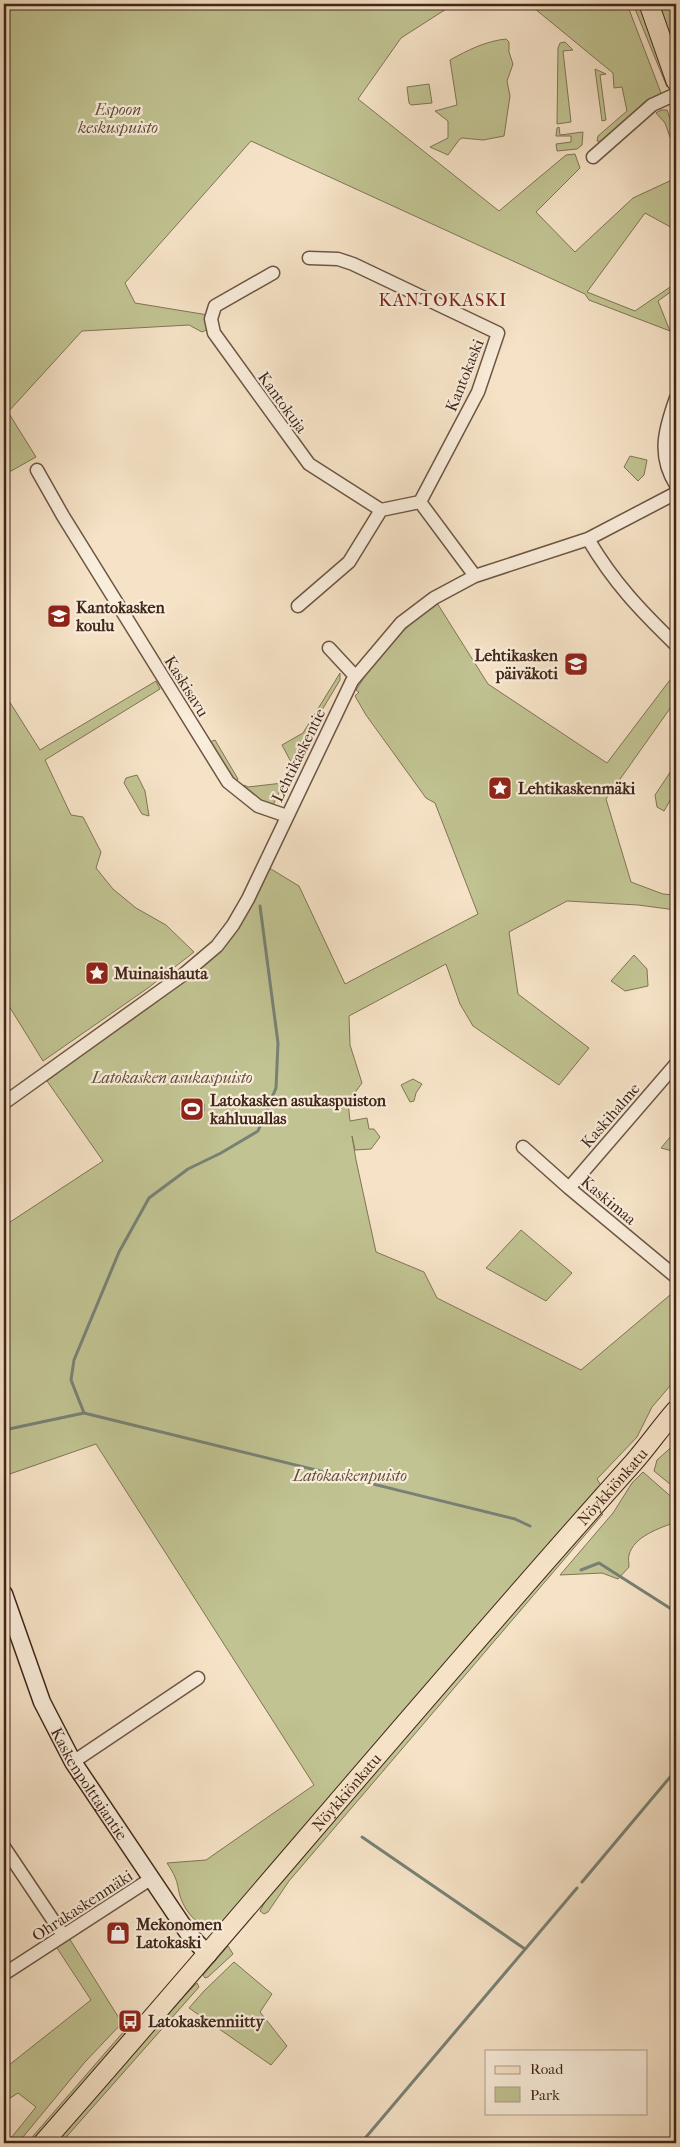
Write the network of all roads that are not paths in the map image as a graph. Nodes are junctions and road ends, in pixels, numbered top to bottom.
1 (649, 4) edge
2 (676, 80) edge
3 (676, 94) edge
4 (593, 157) dead end
5 (309, 258) dead end
6 (273, 273) dead end
7 (676, 398) edge
8 (36, 470) dead end
9 (676, 485) edge
10 (676, 493) edge
11 (420, 502) junction
12 (381, 510) junction
13 (588, 539) junction
14 (475, 576) junction
15 (298, 606) dead end
16 (676, 645) edge
17 (329, 648) dead end
18 (355, 676) junction
19 (287, 816) junction
20 (676, 1064) edge
21 (4, 1103) edge
22 (523, 1147) dead end
23 (569, 1188) junction
24 (676, 1277) edge
25 (676, 1410) edge
26 (676, 1423) edge
27 (652, 1442) junction
28 (4, 1594) edge
29 (198, 1678) dead end
30 (73, 1762) junction
31 (4, 1847) edge
32 (152, 1878) junction
33 (63, 1935) junction
34 (208, 1955) junction
35 (4, 1974) edge
36 (43, 2143) edge

1 - 2 main road
3 - 4 street
5 - 11 street, Kantokaski
6 - 12 street, Kantokuja
7 - 9 street
8 - 19 street, Kaskisavu
10 - 13 street, Lehtikaskentie
11 - 12 street
11 - 14 street
12 - 15 street
13 - 14 street, Lehtikaskentie
13 - 16 street
14 - 18 street, Lehtikaskentie
17 - 18 street
18 - 19 street, Lehtikaskentie
19 - 21 street, Lehtikaskentie
20 - 23 street, Kaskihalme
22 - 23 street, Kaskimaa
23 - 24 street, Kaskimaa
25 - 27 main road, Nöykkiönkatu
26 - 27 main road, Nöykkiönkatu
27 - 34 main road, Nöykkiönkatu
28 - 30 street, Kaskenpolttajantie
29 - 30 street
30 - 32 street, Kaskenpolttajantie
31 - 33 street
32 - 33 street, Ohrakaskenmäki
32 - 34 street, Kaskenpolttajantie
33 - 35 street, Ohrakaskenmäki
34 - 36 main road, Nöykkiönkatu

